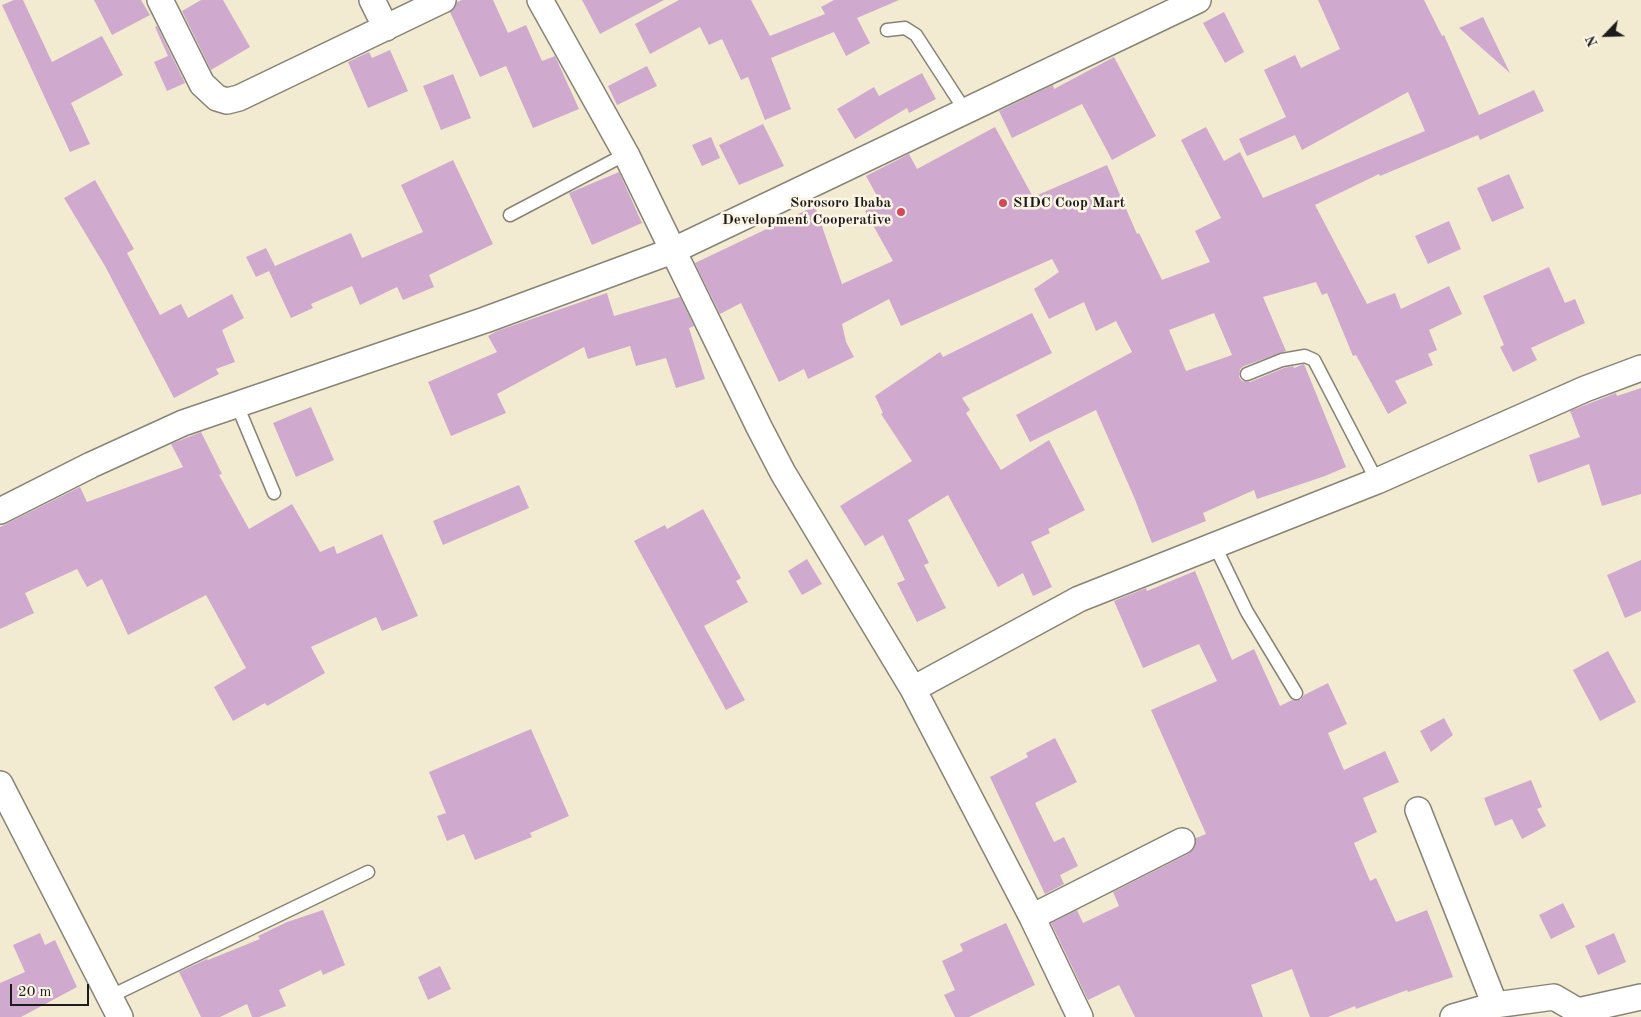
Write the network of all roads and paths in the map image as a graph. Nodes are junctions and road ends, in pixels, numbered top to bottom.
1 (160, 0) edge
2 (372, 0) edge
3 (443, 0) edge
4 (540, 0) edge
5 (1198, 0) edge
6 (1170, 6) edge
7 (386, 28) junction
8 (887, 30) dead end
9 (966, 112) junction
10 (626, 154) junction
11 (510, 215) dead end
12 (672, 251) junction
13 (1641, 368) edge
14 (1247, 374) dead end
15 (237, 404) junction
16 (1377, 481) junction
17 (274, 493) dead end
18 (0, 511) edge
19 (1215, 546) junction
20 (913, 689) junction
21 (1296, 693) dead end
22 (0, 784) edge
23 (1418, 810) dead end
24 (1182, 841) dead end
25 (368, 872) dead end
26 (1032, 917) junction
27 (1641, 997) edge
28 (1495, 1006) junction
29 (114, 1007) edge
30 (1580, 1014) edge
31 (1080, 1017) edge
32 (1453, 1017) edge

1 - 7 street
2 - 7 street
3 - 7 street
4 - 10 street
5 - 6 street
6 - 9 street
8 - 9 lane
9 - 12 street
10 - 11 lane
10 - 12 street
12 - 15 street
12 - 20 street
13 - 16 street
14 - 16 lane
15 - 17 lane
15 - 18 street
16 - 19 street
19 - 20 street
19 - 21 lane
20 - 26 street
22 - 29 street
23 - 28 street
24 - 26 street
25 - 29 lane
26 - 31 street
27 - 30 street
28 - 30 street
28 - 32 street

